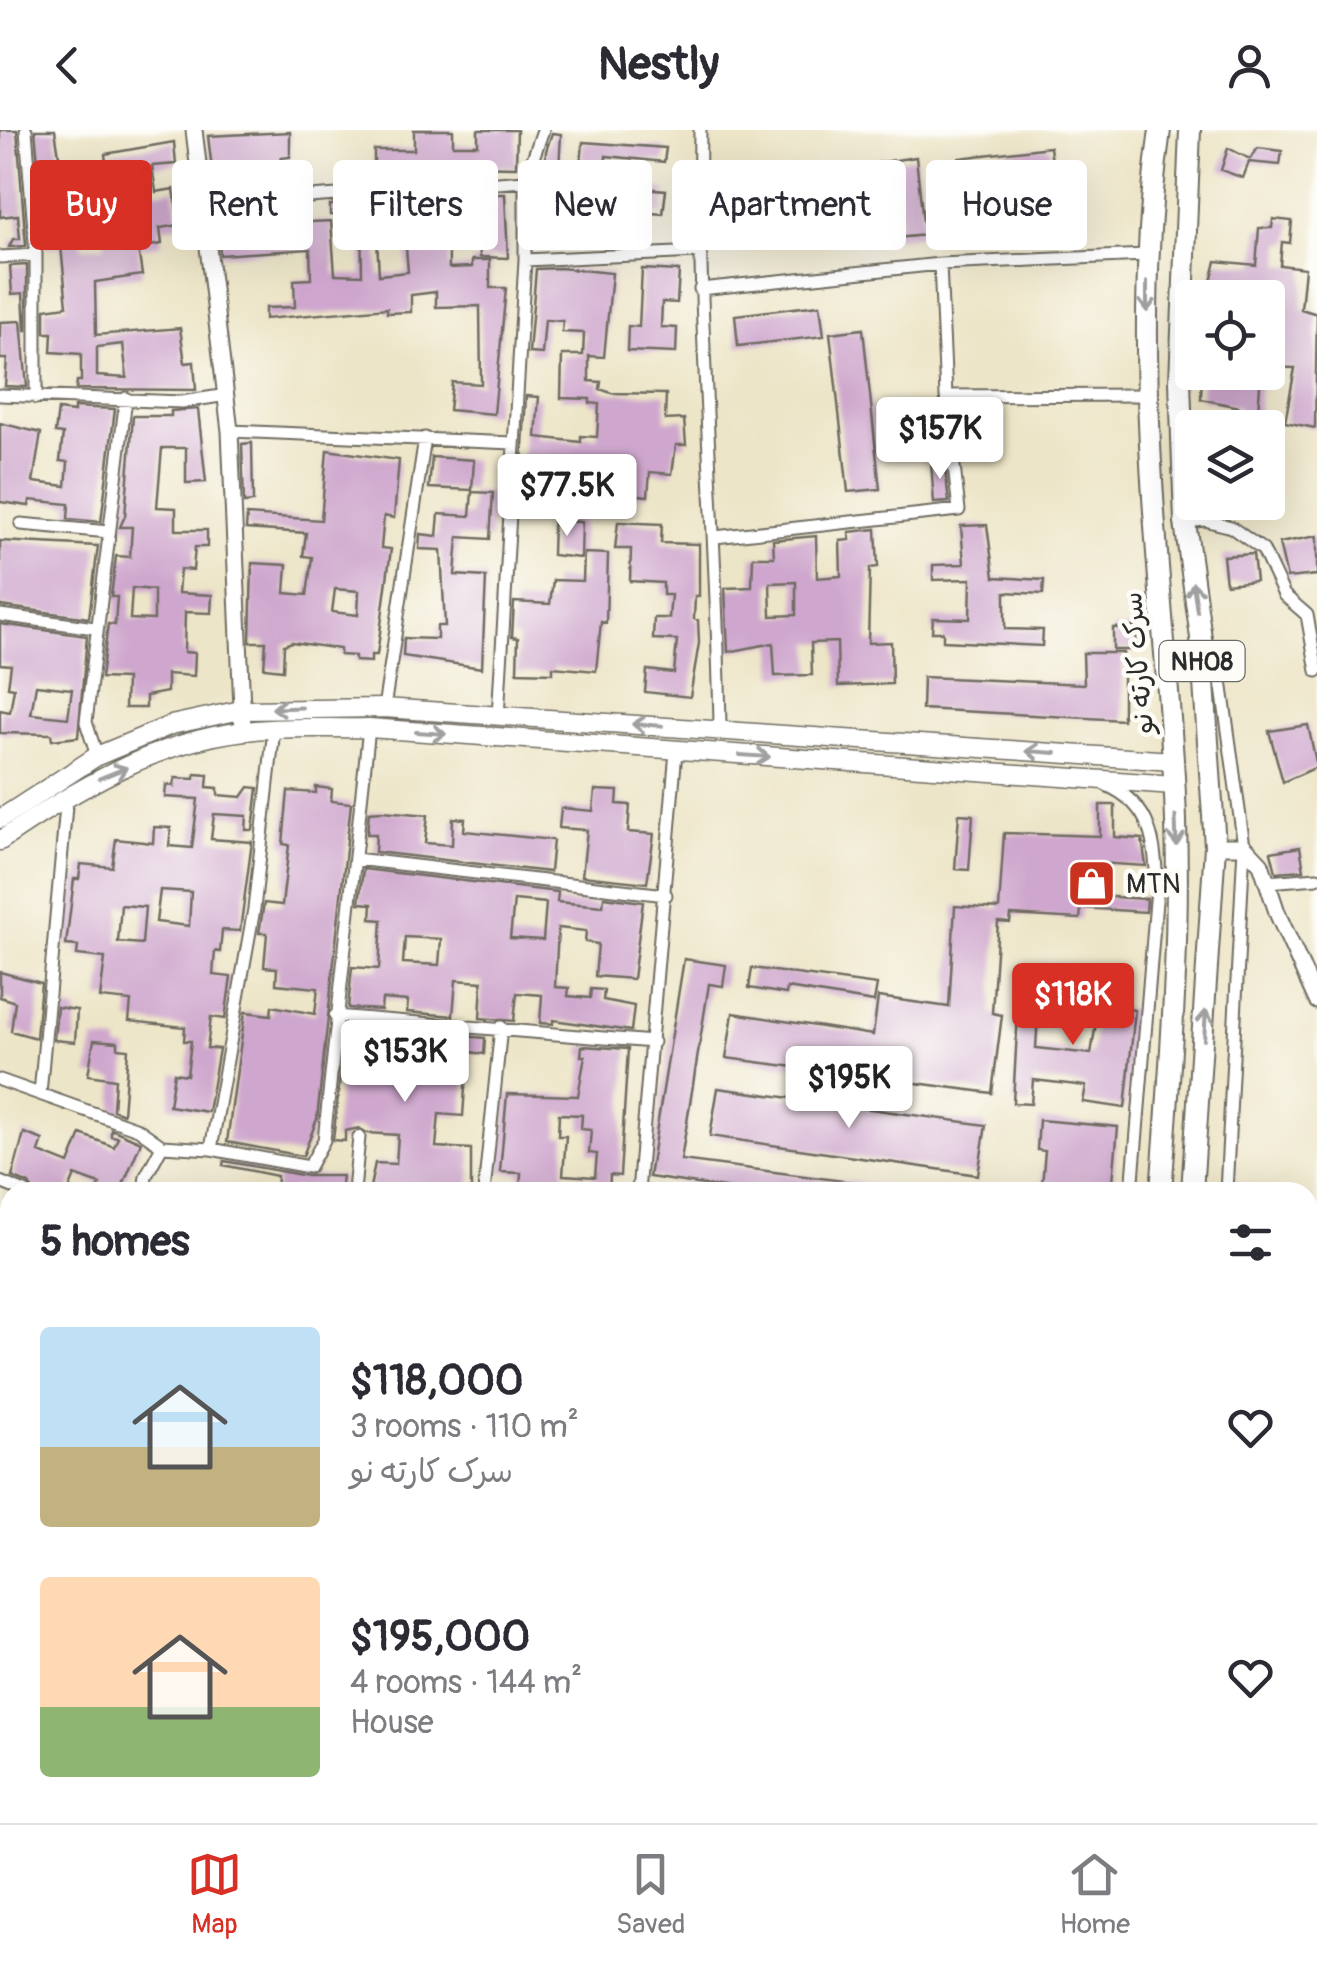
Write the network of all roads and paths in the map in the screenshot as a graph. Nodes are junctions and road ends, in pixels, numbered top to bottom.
1 (26, 130) edge
2 (194, 130) edge
3 (543, 130) edge
4 (700, 130) edge
5 (1160, 130) edge
6 (1190, 130) edge
7 (197, 160) edge
8 (532, 160) edge
9 (518, 181) edge
10 (313, 197) edge
11 (208, 250) edge
12 (525, 250) edge
13 (698, 252) junction
14 (1146, 254) junction
15 (36, 255) junction
16 (0, 257) edge
17 (525, 260) junction
18 (940, 264) junction
19 (700, 289) junction
20 (1147, 394) junction
21 (0, 395) edge
22 (226, 395) junction
23 (946, 396) junction
24 (36, 398) junction
25 (126, 398) junction
26 (230, 430) junction
27 (425, 438) junction
28 (513, 443) junction
29 (1185, 522) junction
30 (20, 524) dead end
31 (109, 532) junction
32 (715, 538) junction
33 (0, 616) edge
34 (95, 628) junction
35 (1200, 638) junction
36 (1317, 671) edge
37 (384, 708) junction
38 (241, 710) junction
39 (498, 717) junction
40 (369, 728) junction
41 (720, 728) junction
42 (274, 729) junction
43 (243, 731) junction
44 (676, 751) junction
45 (97, 756) junction
46 (1093, 756) junction
47 (1173, 761) junction
48 (1092, 780) junction
49 (1174, 785) junction
50 (67, 795) junction
51 (0, 819) edge
52 (0, 842) edge
53 (1215, 846) junction
54 (1244, 846) junction
55 (355, 860) junction
56 (1317, 878) edge
57 (1268, 882) junction
58 (666, 895) junction
59 (1317, 1001) edge
60 (334, 1016) junction
61 (501, 1026) junction
62 (653, 1042) junction
63 (1171, 1062) junction
64 (1202, 1064) junction
65 (0, 1080) edge
66 (40, 1094) junction
67 (359, 1137) dead end
68 (162, 1146) junction
69 (211, 1149) junction
70 (145, 1182) edge
71 (355, 1182) edge
72 (485, 1182) edge
73 (639, 1182) edge
74 (1133, 1182) edge
75 (1162, 1182) edge
76 (1193, 1182) edge
77 (1227, 1182) edge

1 - 15 street
2 - 7 street
3 - 8 street
4 - 13 street
5 - 14 highway, سرک کارته نو / NH08
6 - 29 highway, NH08
9 - 10 street
11 - 22 street
12 - 17 street
13 - 17 street
13 - 19 street
14 - 18 street
14 -> 20 highway, سرک کارته نو / NH08
15 - 16 street
15 - 24 street
17 - 28 street
18 - 19 street
18 - 23 street
19 - 32 street
20 - 23 street
20 - 47 highway, سرک کارته نو / NH08
21 - 24 street
22 - 25 street
22 - 26 street
23 - 32 street
24 - 25 street
25 - 31 street
26 - 27 street
26 - 38 street
27 - 28 street
27 - 37 street
28 - 39 street
35 -> 29 highway, NH08
29 - 36 street
30 - 31 street
31 - 34 street
32 - 41 street
33 - 34 street
34 - 45 street
35 - 53 highway, NH08
35 - 54 street
37 -> 38 main road
37 - 39 main road
38 - 43 street
38 - 45 main road
41 -> 39 main road
40 - 42 main road
40 -> 44 main road
40 - 55 street
46 -> 41 main road
42 - 43 main road
42 - 69 street
50 -> 43 main road
44 -> 48 main road
44 - 58 street
45 - 51 main road
46 - 47 main road
46 - 48 main road
47 - 49 highway, سرک کارته نو / NH08
48 - 49 main road
48 - 74 street
49 -> 63 highway, سرک کارته نو / NH08
50 - 52 main road
50 - 66 street
53 - 54 street
64 -> 53 highway, NH08
54 - 57 street
54 - 77 street
55 - 58 street
55 - 60 street
56 - 57 street
57 - 59 street
58 - 62 street
60 - 61 street
60 - 69 street
61 - 62 street
61 - 72 street
62 - 73 street
63 - 64 highway
63 - 75 highway, سرک کارته نو / NH08
64 - 76 highway, NH08
65 - 66 street
66 - 68 street
67 - 71 street
68 - 69 street
68 - 70 street

